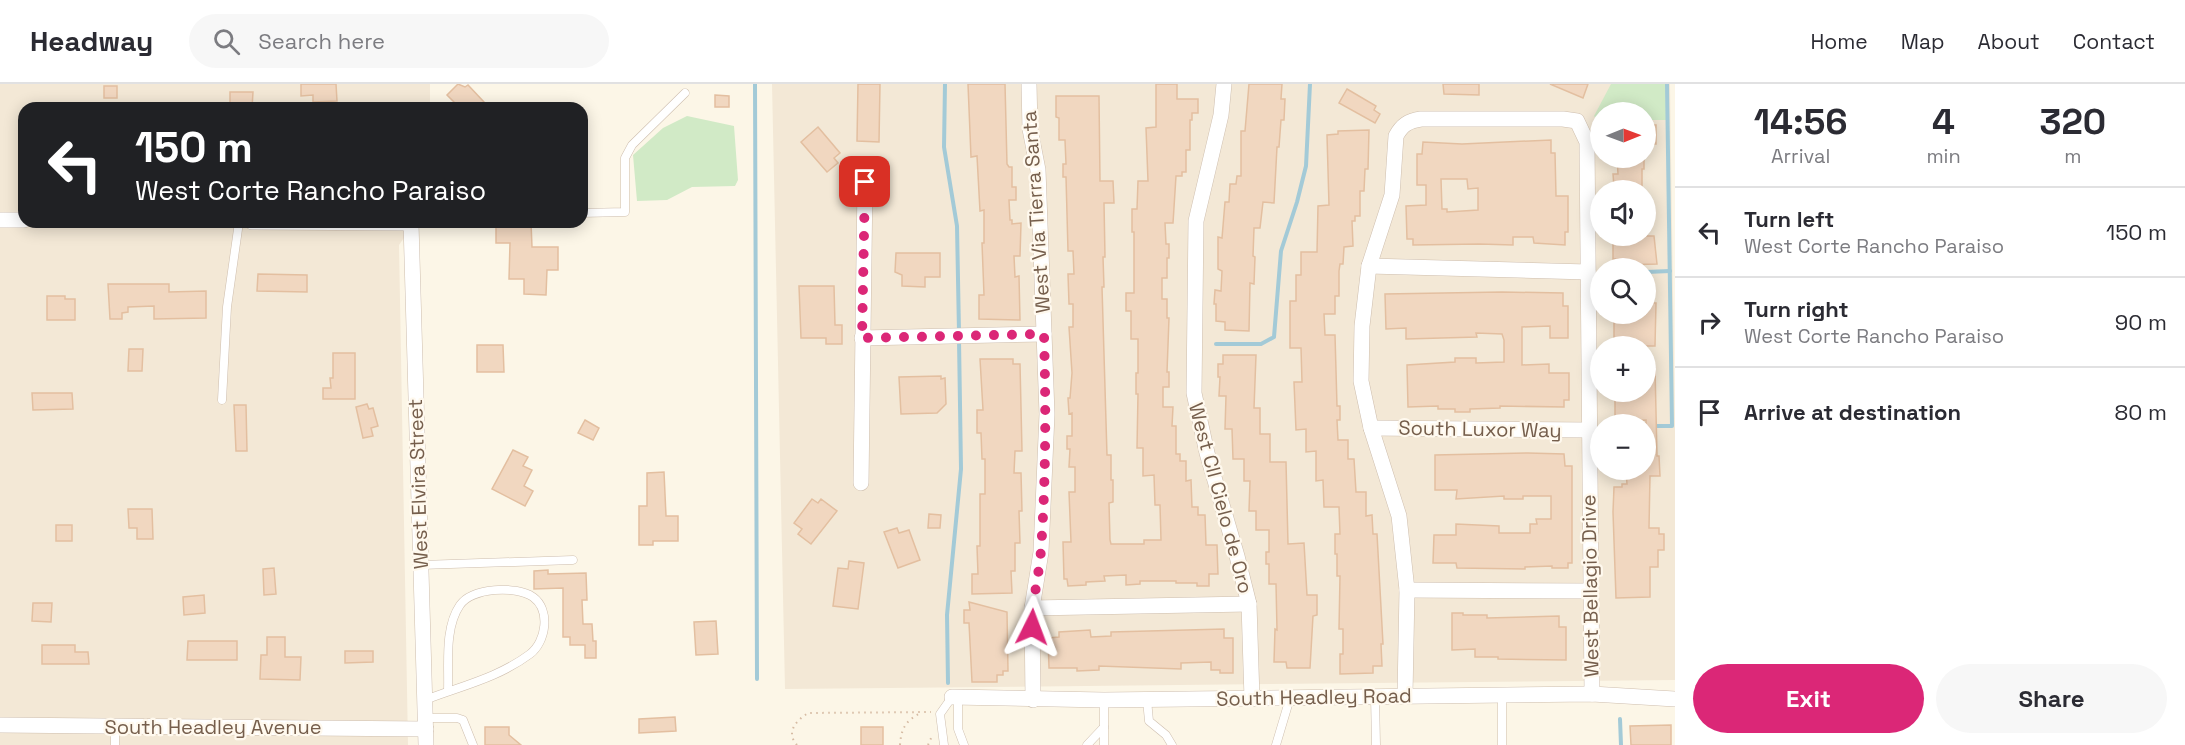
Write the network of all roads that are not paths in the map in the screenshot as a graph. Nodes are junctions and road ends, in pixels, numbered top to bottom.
1 (1029, 84) edge
2 (1224, 84) edge
3 (685, 93) dead end
4 (865, 182) dead end
5 (588, 213) edge
6 (0, 220) edge
7 (18, 220) edge
8 (238, 228) edge
9 (413, 228) edge
10 (1370, 266) junction
11 (1588, 272) junction
12 (1044, 334) junction
13 (862, 338) junction
14 (222, 400) dead end
15 (1371, 428) junction
16 (1589, 430) junction
17 (861, 483) dead end
18 (573, 560) dead end
19 (421, 565) junction
20 (1407, 590) junction
21 (1590, 591) junction
22 (1249, 604) junction
23 (1032, 608) junction
24 (448, 691) junction
25 (1592, 694) junction
26 (1405, 695) junction
27 (1502, 695) junction
28 (1376, 696) junction
29 (955, 697) junction
30 (1290, 698) junction
31 (1252, 699) junction
32 (1675, 699) edge
33 (425, 700) junction
34 (1033, 700) junction
35 (1104, 700) junction
36 (1147, 700) junction
37 (426, 723) junction
38 (0, 725) edge
39 (115, 726) junction
40 (1104, 727) junction
41 (115, 745) edge
42 (426, 745) edge
43 (473, 745) edge
44 (944, 745) edge
45 (964, 745) edge
46 (1087, 745) edge
47 (1104, 745) edge
48 (1172, 745) edge
49 (1276, 745) edge
50 (1376, 745) edge
51 (1502, 745) edge

1 - 12 street, West Via Tierra Santa
2 - 22 street, West Cll Cielo de Oro
3 - 5 lane
4 - 13 street
6 - 7 street
8 - 14 lane
9 - 19 street, West Elvira Street
10 - 11 street
10 - 11 street, West Bellagio Drive
10 - 15 street
11 - 16 street, West Bellagio Drive
12 - 13 street
12 - 23 street, West Via Tierra Santa
13 - 17 street
15 - 16 street, South Luxor Way
15 - 20 street
16 - 21 street, West Bellagio Drive
18 - 19 lane
19 - 33 street, West Elvira Street
20 - 21 street
20 - 26 street
21 - 25 street, West Bellagio Drive
22 - 23 street
22 - 31 street, West Cll Cielo de Oro
23 - 34 street, West Via Tierra Santa
24 - 24 lane
24 - 33 lane
25 - 27 street, South Headley Road
25 - 32 street, South Headley Road
26 - 27 street, South Headley Road
26 - 28 street, South Headley Road
27 - 51 lane
28 - 30 street, South Headley Road
28 - 50 lane
29 - 34 street, South Headley Road
29 - 44 lane
29 - 45 lane
30 - 31 street, South Headley Road
30 - 49 lane
31 - 36 street, South Headley Road
33 - 37 street, West Elvira Street
34 - 35 street, South Headley Road
35 - 36 street, South Headley Road
35 - 40 lane
36 - 48 lane
37 - 39 street, South Headley Avenue
37 - 42 street, West Elvira Street
37 - 43 lane
38 - 39 street, South Headley Avenue
39 - 41 lane
40 - 46 lane
40 - 47 lane

